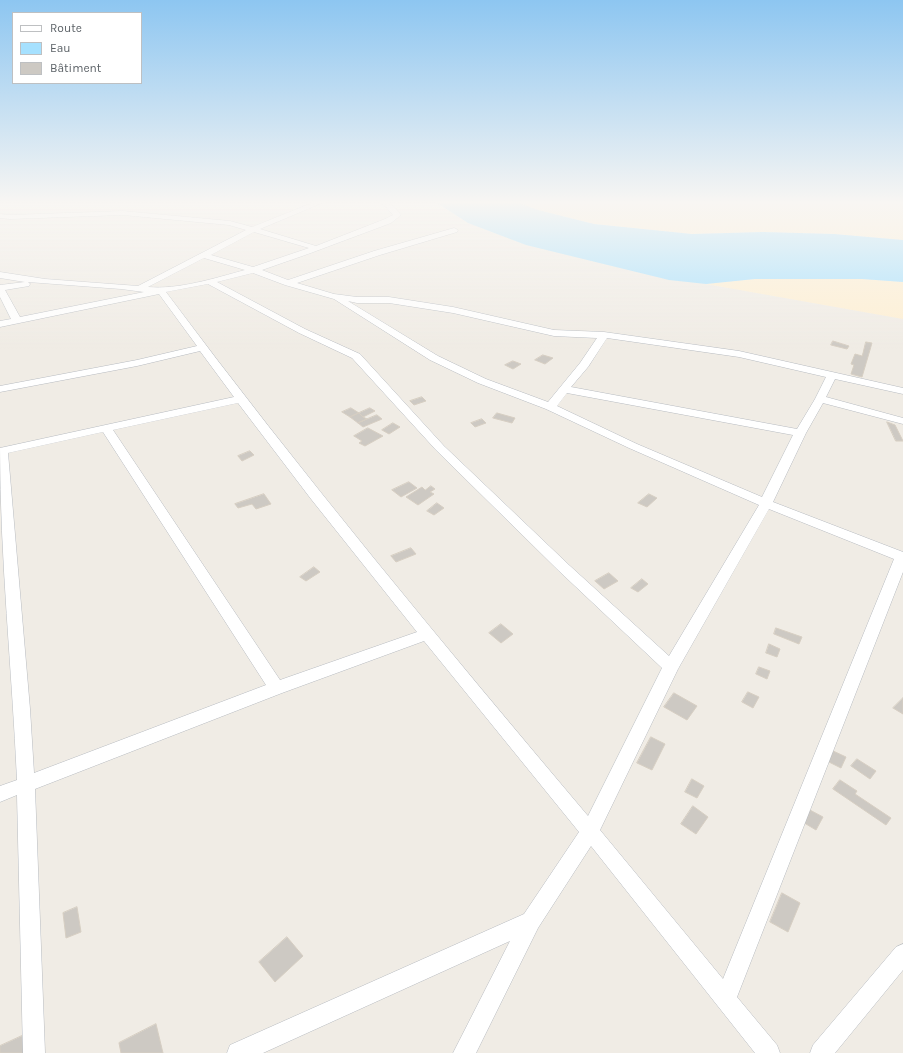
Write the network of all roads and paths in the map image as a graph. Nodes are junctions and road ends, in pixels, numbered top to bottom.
1 (213, 250) edge
2 (310, 250) edge
3 (387, 250) edge
4 (203, 255) junction
5 (254, 270) junction
6 (0, 275) edge
7 (39, 282) junction
8 (210, 282) junction
9 (288, 284) junction
10 (0, 288) edge
11 (140, 288) junction
12 (161, 291) junction
13 (333, 296) junction
14 (17, 321) junction
15 (0, 324) edge
16 (604, 335) junction
17 (202, 348) junction
18 (832, 374) junction
19 (0, 389) edge
20 (564, 389) junction
21 (903, 390) edge
22 (241, 399) junction
23 (820, 400) junction
24 (550, 407) junction
25 (903, 421) edge
26 (106, 428) junction
27 (800, 433) junction
28 (1, 451) edge
29 (765, 503) junction
30 (902, 557) edge
31 (426, 635) junction
32 (670, 667) junction
33 (276, 688) junction
34 (26, 785) junction
35 (0, 794) edge
36 (590, 831) junction
37 (531, 921) junction
38 (903, 954) edge
39 (725, 1000) junction
40 (34, 1053) edge
41 (238, 1053) edge
42 (464, 1053) edge
43 (769, 1053) edge
44 (821, 1053) edge

1 - 4 street
2 - 5 street
3 - 9 street
4 - 5 street
4 - 11 street
5 - 8 street
5 - 9 street
6 - 7 street
7 - 10 street
7 - 11 street
8 - 12 street
8 - 32 street
9 - 13 street
10 - 14 street
11 - 12 street
12 - 14 street
12 - 17 street
13 - 16 street
13 - 24 street
14 - 15 street
16 - 18 street
16 - 20 street
17 - 19 street
17 - 22 street
18 - 21 street
18 - 23 street
20 - 24 street
20 - 27 street
22 - 26 street
22 - 31 street
23 - 25 street
23 - 27 street
24 - 29 street
26 - 28 street
26 - 33 street
27 - 29 street
28 - 34 street
29 - 30 street
29 - 32 street
30 - 39 street
31 - 33 street
31 - 36 street
32 - 36 street
33 - 34 street
34 - 35 street
34 - 40 street
36 - 37 street
36 - 39 street
37 - 41 street
37 - 42 street
38 - 44 street
39 - 43 street

